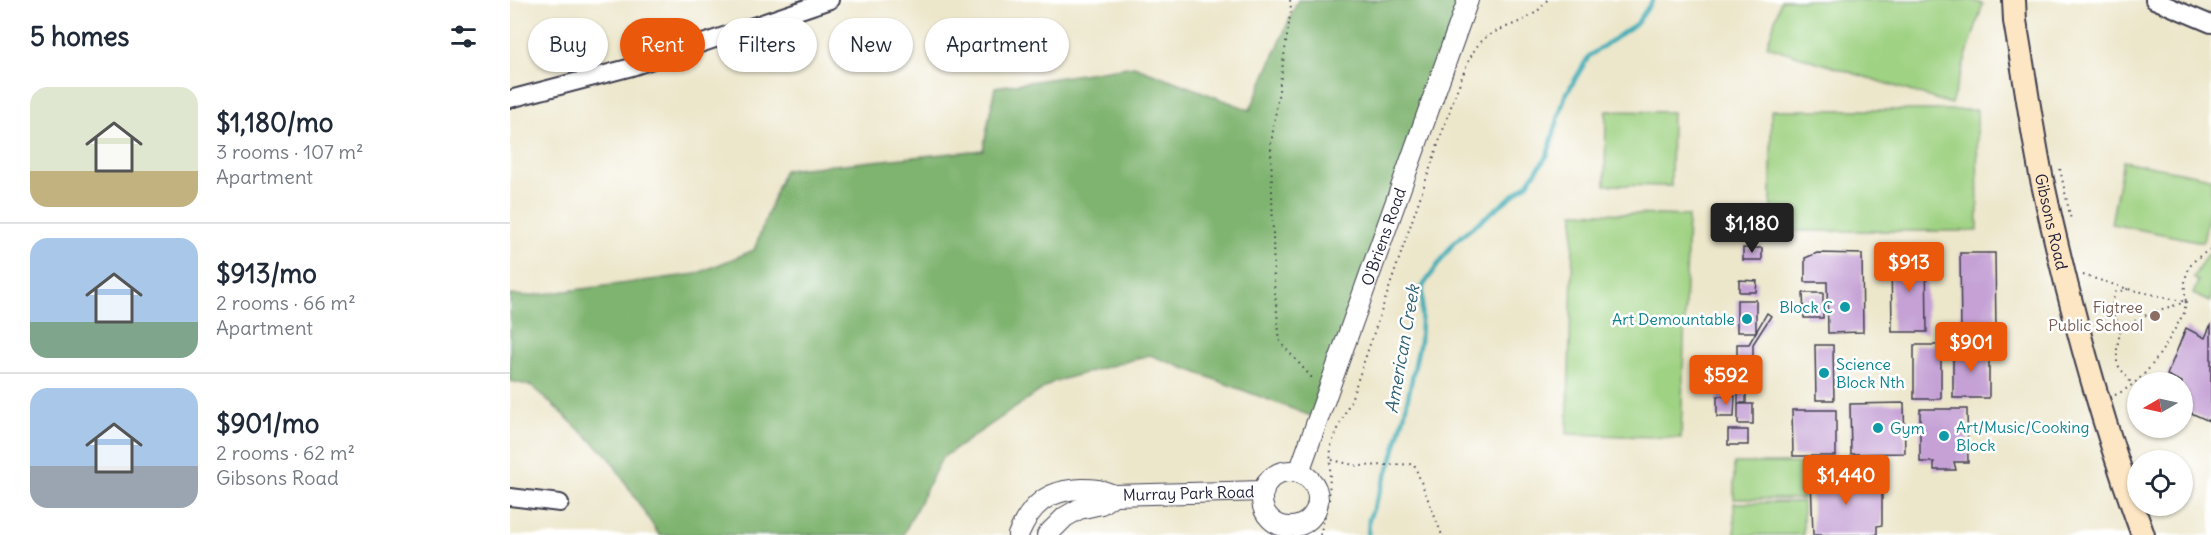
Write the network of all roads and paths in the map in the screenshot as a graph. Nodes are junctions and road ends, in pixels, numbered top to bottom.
1 (830, 0) edge
2 (1290, 0) edge
3 (1468, 0) edge
4 (1546, 0) edge
5 (2154, 0) edge
6 (2015, 2) edge
7 (2211, 24) edge
8 (510, 99) edge
9 (2058, 163) dead end
10 (2071, 222) dead end
11 (2211, 250) edge
12 (2083, 275) dead end
13 (2128, 289) junction
14 (2186, 302) junction
15 (2121, 328) junction
16 (2147, 372) edge
17 (1312, 378) dead end
18 (2127, 378) edge
19 (2127, 388) edge
20 (2115, 395) dead end
21 (1331, 460) junction
22 (1299, 472) junction
23 (1264, 490) junction
24 (1114, 495) junction
25 (510, 497) edge
26 (561, 503) dead end
27 (1278, 530) edge
28 (1018, 535) edge
29 (1047, 535) edge
30 (1320, 535) edge
31 (1442, 535) edge
32 (2143, 535) edge

1 - 8 street
2 - 17 path
3 - 22 street, O'Briens Road
4 - 21 path
5 - 7 street
6 - 32 main road, Gibsons Road
9 - 10 path
11 - 14 path
12 - 13 path
13 - 14 path
13 - 15 path
14 - 15 path
14 - 16 path
15 - 18 path
19 - 20 path
21 - 30 path
21 - 31 path
22 - 23 street
22 - 27 street
23 - 24 street, Murray Park Road
23 - 27 street
24 - 28 street, Murray Park Road
24 - 29 street, Murray Park Road
25 - 26 street

